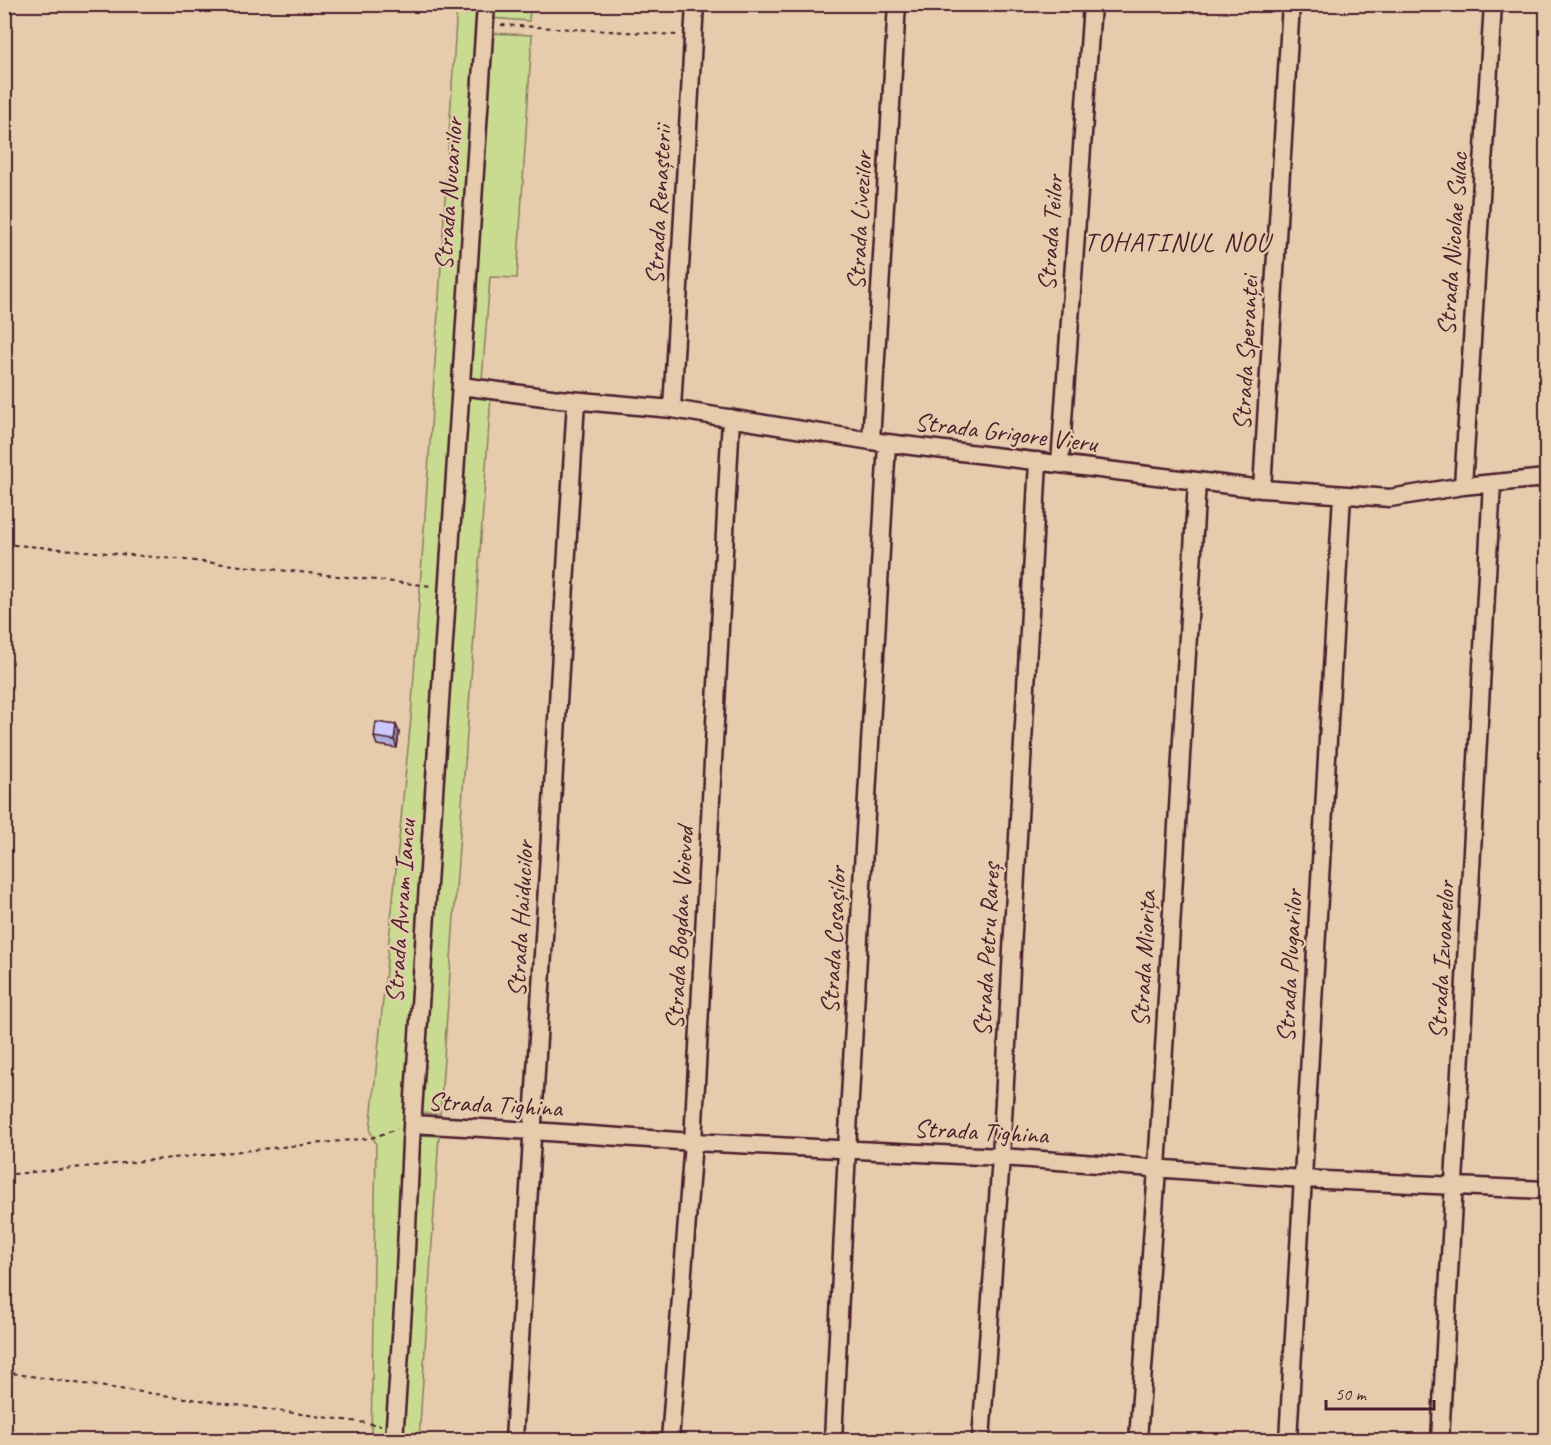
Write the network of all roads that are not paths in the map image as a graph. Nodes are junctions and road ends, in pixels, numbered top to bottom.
1 (486, 4) edge
2 (695, 4) edge
3 (897, 4) edge
4 (1092, 4) edge
5 (1292, 4) edge
6 (1493, 4) edge
7 (460, 386) junction
8 (576, 401) junction
9 (672, 409) junction
10 (731, 418) junction
11 (879, 442) junction
12 (1038, 461) junction
13 (1060, 464) junction
14 (1546, 478) edge
15 (1197, 481) junction
16 (1492, 483) junction
17 (1463, 486) junction
18 (1262, 489) junction
19 (1342, 495) junction
20 (412, 1124) junction
21 (533, 1131) junction
22 (693, 1142) junction
23 (847, 1150) junction
24 (1001, 1157) junction
25 (1157, 1169) junction
26 (1303, 1179) junction
27 (1454, 1187) junction
28 (1546, 1190) edge
29 (395, 1434) edge
30 (514, 1440) edge
31 (670, 1440) edge
32 (833, 1440) edge
33 (981, 1440) edge
34 (1138, 1440) edge
35 (1288, 1440) edge
36 (1440, 1440) edge

1 - 7 street, Strada Nucarilor
2 - 9 street, Strada Renașterii
3 - 11 street, Strada Livezilor
4 - 13 street, Strada Teilor
5 - 18 street, Strada Speranței
6 - 17 street, Strada Nicolae Sulac
7 - 8 street, Strada Grigore Vieru
7 - 20 street, Strada Avram Iancu
8 - 9 street, Strada Grigore Vieru
8 - 21 street, Strada Haiducilor
9 - 10 street, Strada Grigore Vieru
10 - 11 street, Strada Grigore Vieru
10 - 22 street, Strada Bogdan Voievod
11 - 12 street, Strada Grigore Vieru
11 - 23 street, Strada Cosașilor
12 - 13 street, Strada Grigore Vieru
12 - 24 street, Strada Petru Rareș
13 - 15 street, Strada Grigore Vieru
14 - 16 street, Strada Grigore Vieru
15 - 18 street, Strada Grigore Vieru
15 - 25 street, Strada Miorița
16 - 17 street, Strada Grigore Vieru
16 - 27 street, Strada Izvoarelor
17 - 19 street, Strada Grigore Vieru
18 - 19 street, Strada Grigore Vieru
19 - 26 street, Strada Plugarilor
20 - 21 street, Strada Tighina
20 - 29 street, Strada Avram Iancu
21 - 22 street, Strada Tighina
21 - 30 street, Strada Haiducilor
22 - 23 street, Strada Tighina
22 - 31 street, Strada Bogdan Voievod
23 - 24 street, Strada Tighina
23 - 32 street, Strada Cosașilor
24 - 25 street, Strada Tighina
24 - 33 street, Strada Petru Rareș
25 - 26 street, Strada Tighina
25 - 34 street, Strada Miorița
26 - 27 street, Strada Tighina
26 - 35 street, Strada Plugarilor
27 - 28 street, Strada Tighina
27 - 36 street, Strada Izvoarelor

